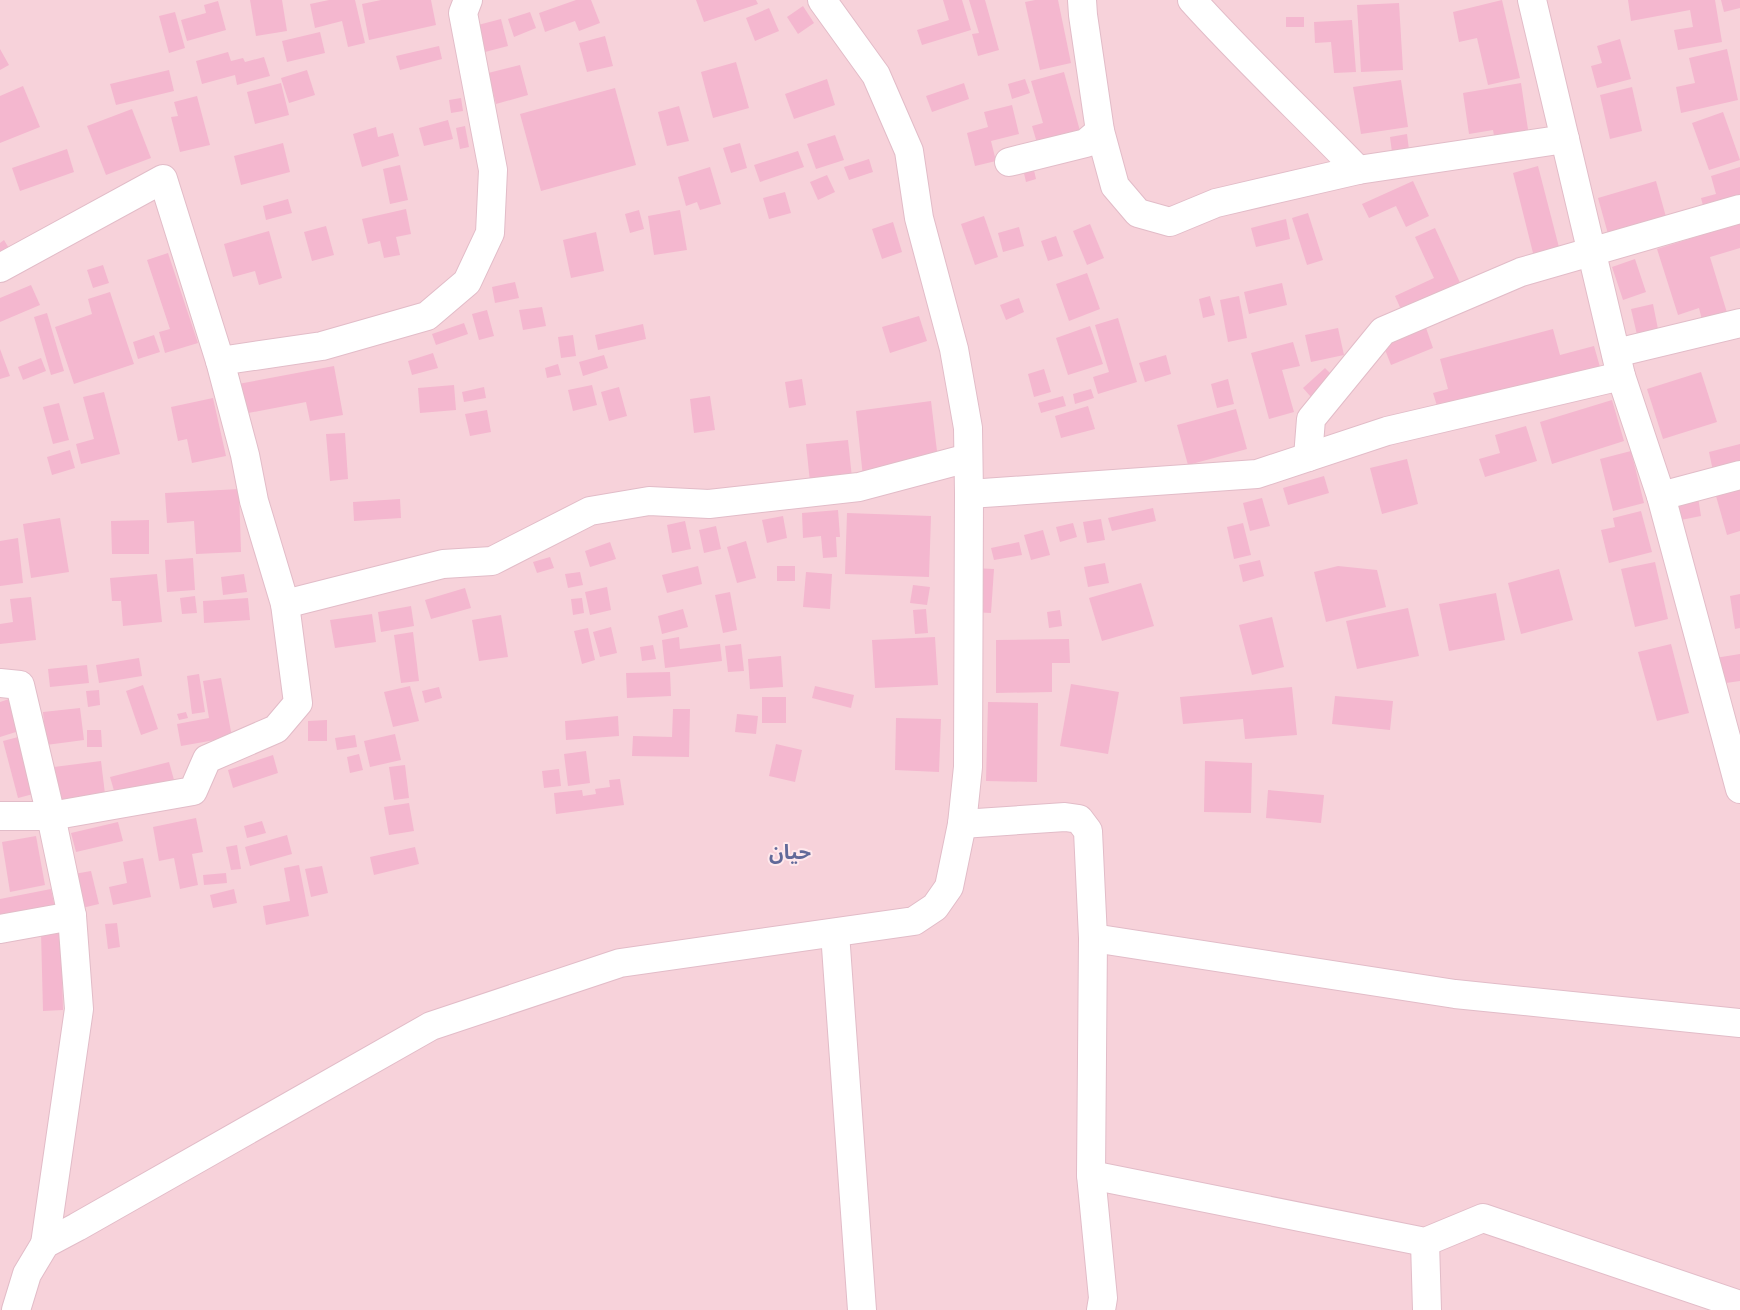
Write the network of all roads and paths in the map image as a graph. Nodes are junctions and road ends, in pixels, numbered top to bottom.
1 (468, 0) edge
2 (1082, 0) edge
3 (1192, 0) edge
4 (1532, 0) edge
5 (830, 1) edge
6 (1100, 131) junction
7 (1565, 139) junction
8 (1009, 162) dead end
9 (1358, 170) junction
10 (1740, 209) edge
11 (1592, 252) junction
12 (0, 268) edge
13 (1740, 323) edge
14 (220, 361) junction
15 (1619, 364) junction
16 (1308, 457) junction
17 (968, 458) junction
18 (1740, 474) edge
19 (969, 494) junction
20 (1661, 496) junction
21 (285, 604) junction
22 (0, 683) edge
23 (1740, 789) edge
24 (0, 816) edge
25 (51, 816) junction
26 (962, 824) junction
27 (72, 916) junction
28 (0, 929) edge
29 (835, 933) junction
30 (1092, 938) junction
31 (1740, 1023) edge
32 (1091, 1175) junction
33 (1425, 1242) junction
34 (45, 1244) junction
35 (1740, 1305) edge
36 (16, 1310) edge
37 (862, 1310) edge
38 (1101, 1310) edge
39 (1427, 1310) edge

1 - 14 street
2 - 6 street
3 - 9 street
4 - 7 street
5 - 17 street
6 - 8 street
6 - 9 street
7 - 9 street
7 - 11 street
10 - 11 street
11 - 15 street
11 - 16 street
12 - 14 street
13 - 15 street
14 - 21 street
15 - 16 street
15 - 20 street
16 - 19 street
17 - 19 street
17 - 21 street
18 - 20 street
19 - 26 street
20 - 23 street
21 - 25 street
22 - 25 street
24 - 25 street
25 - 27 street
26 - 29 street
26 - 30 street
27 - 28 street
27 - 34 street
29 - 34 street
29 - 37 street
30 - 31 street
30 - 32 street
32 - 33 street
32 - 38 street
33 - 35 street
33 - 39 street
34 - 36 street

